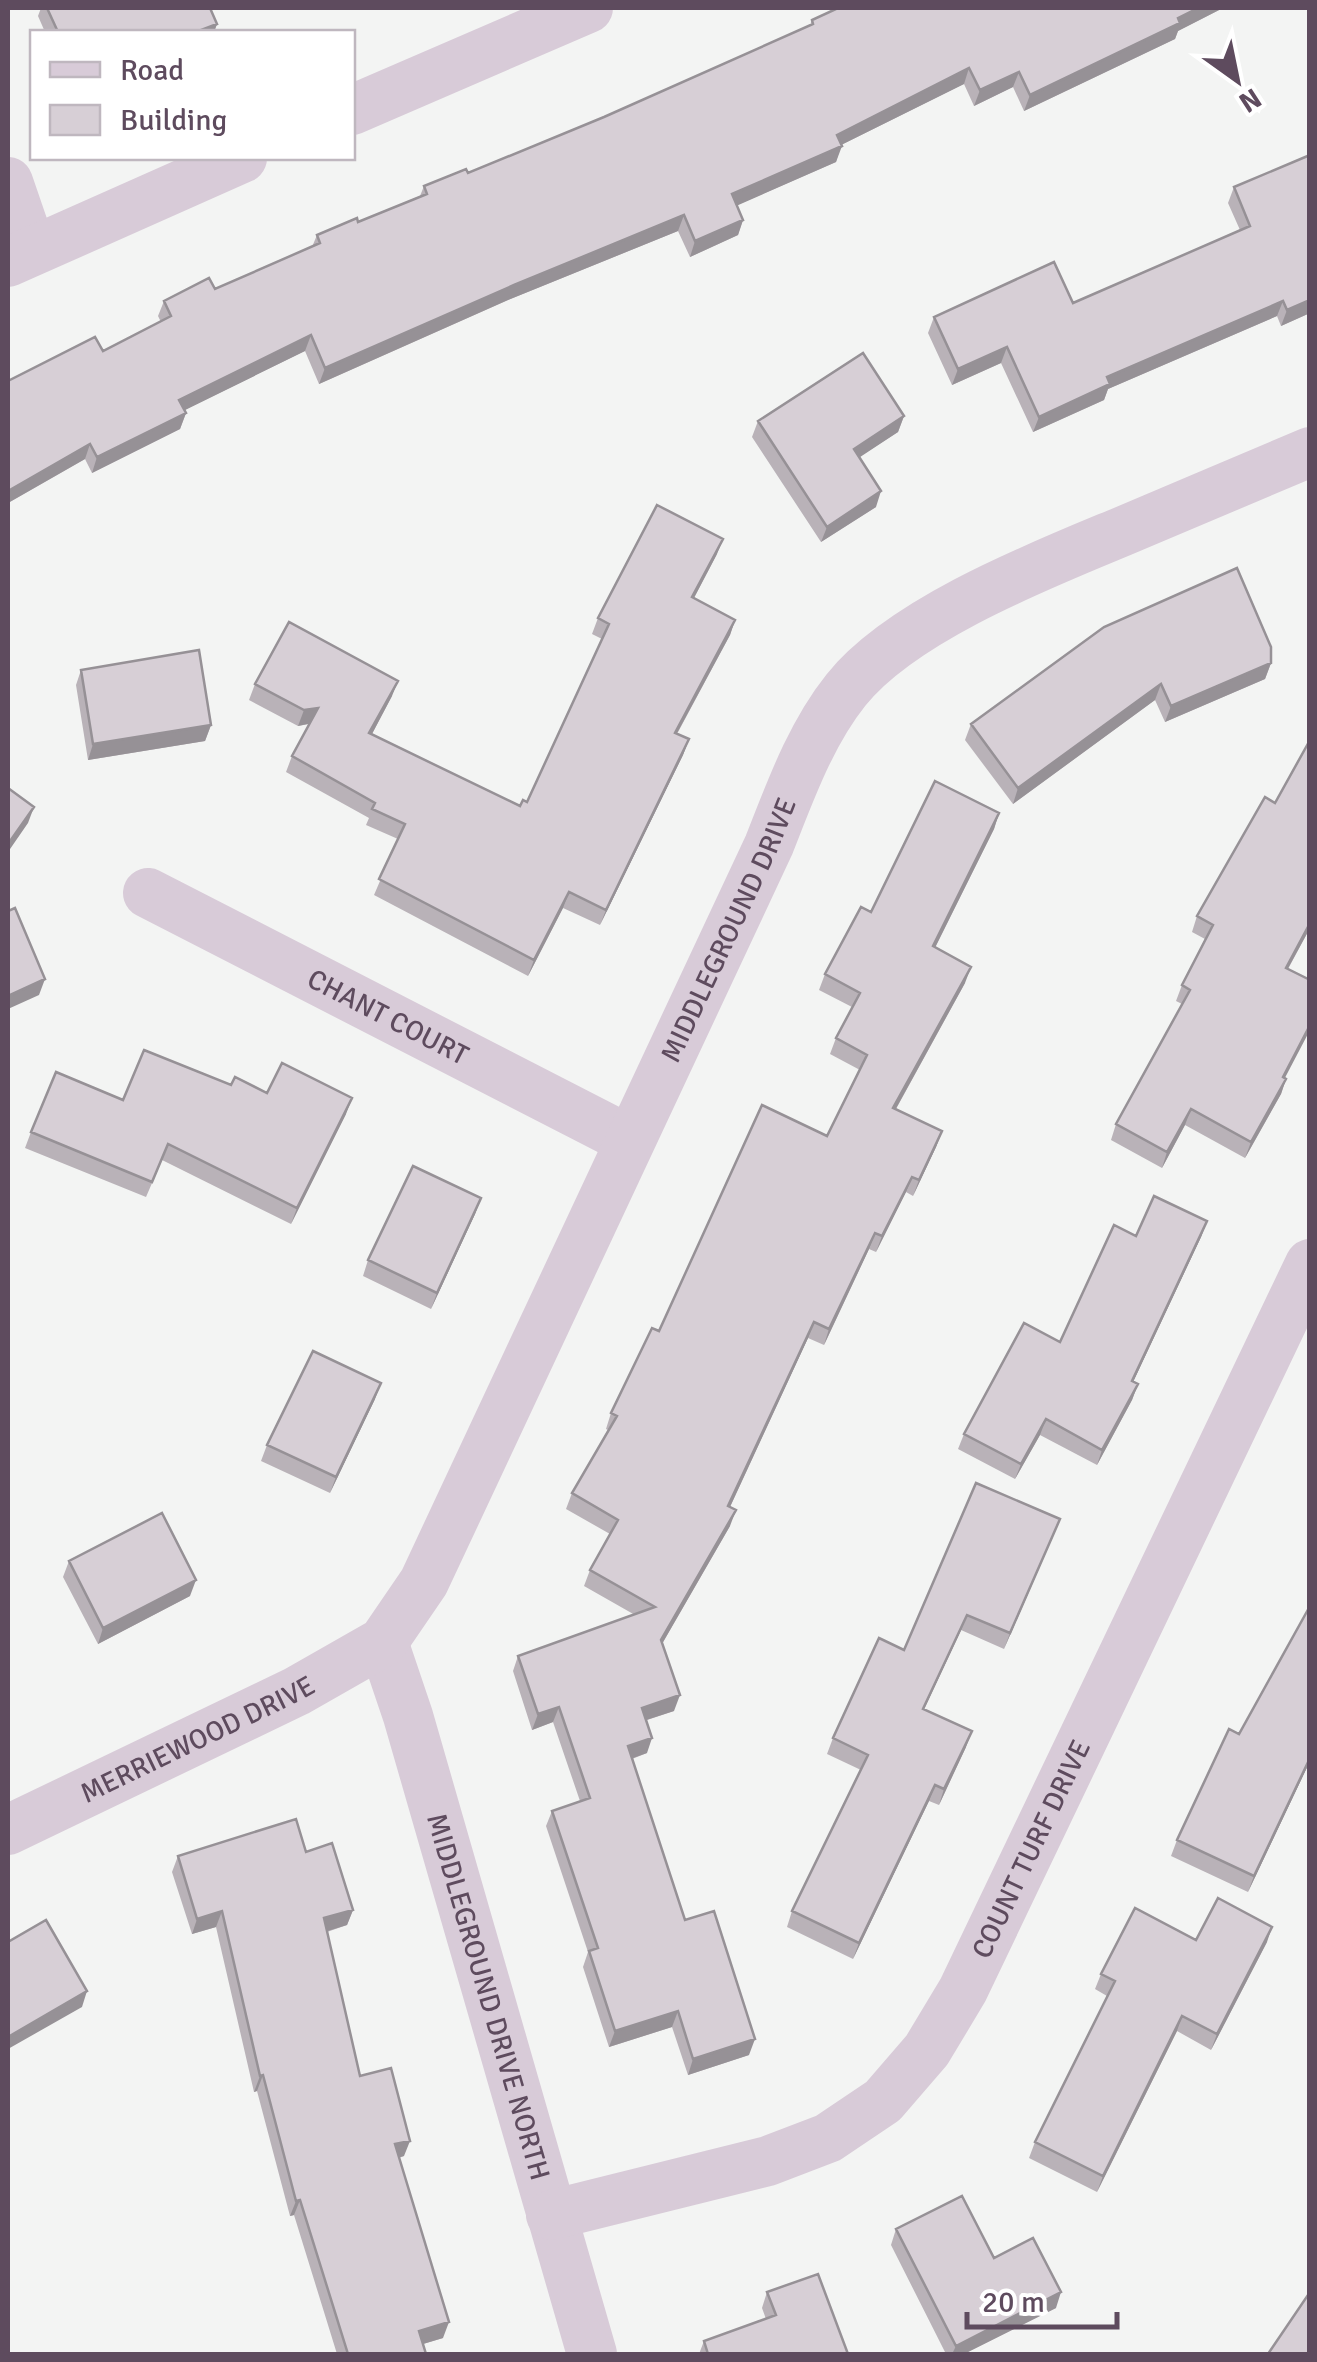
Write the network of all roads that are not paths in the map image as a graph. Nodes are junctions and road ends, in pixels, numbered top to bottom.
1 (588, 8) edge
2 (355, 109) edge
3 (237, 160) edge
4 (8, 182) edge
5 (19, 256) edge
6 (1310, 452) edge
7 (148, 894) dead end
8 (629, 1140) junction
9 (1310, 1264) edge
10 (383, 1642) junction
11 (8, 1830) edge
12 (551, 2215) junction
13 (592, 2354) edge

1 - 2 street
3 - 5 street
4 - 5 street
6 - 8 street, MIDDLEGROUND DRIVE
7 - 8 street, CHANT COURT
8 - 10 street, MIDDLEGROUND DRIVE
9 - 12 street, COUNT TURF DRIVE
10 - 11 street, MERRIEWOOD DRIVE
10 - 12 street, MIDDLEGROUND DRIVE NORTH
12 - 13 street, MIDDLEGROUND DRIVE NORTH

